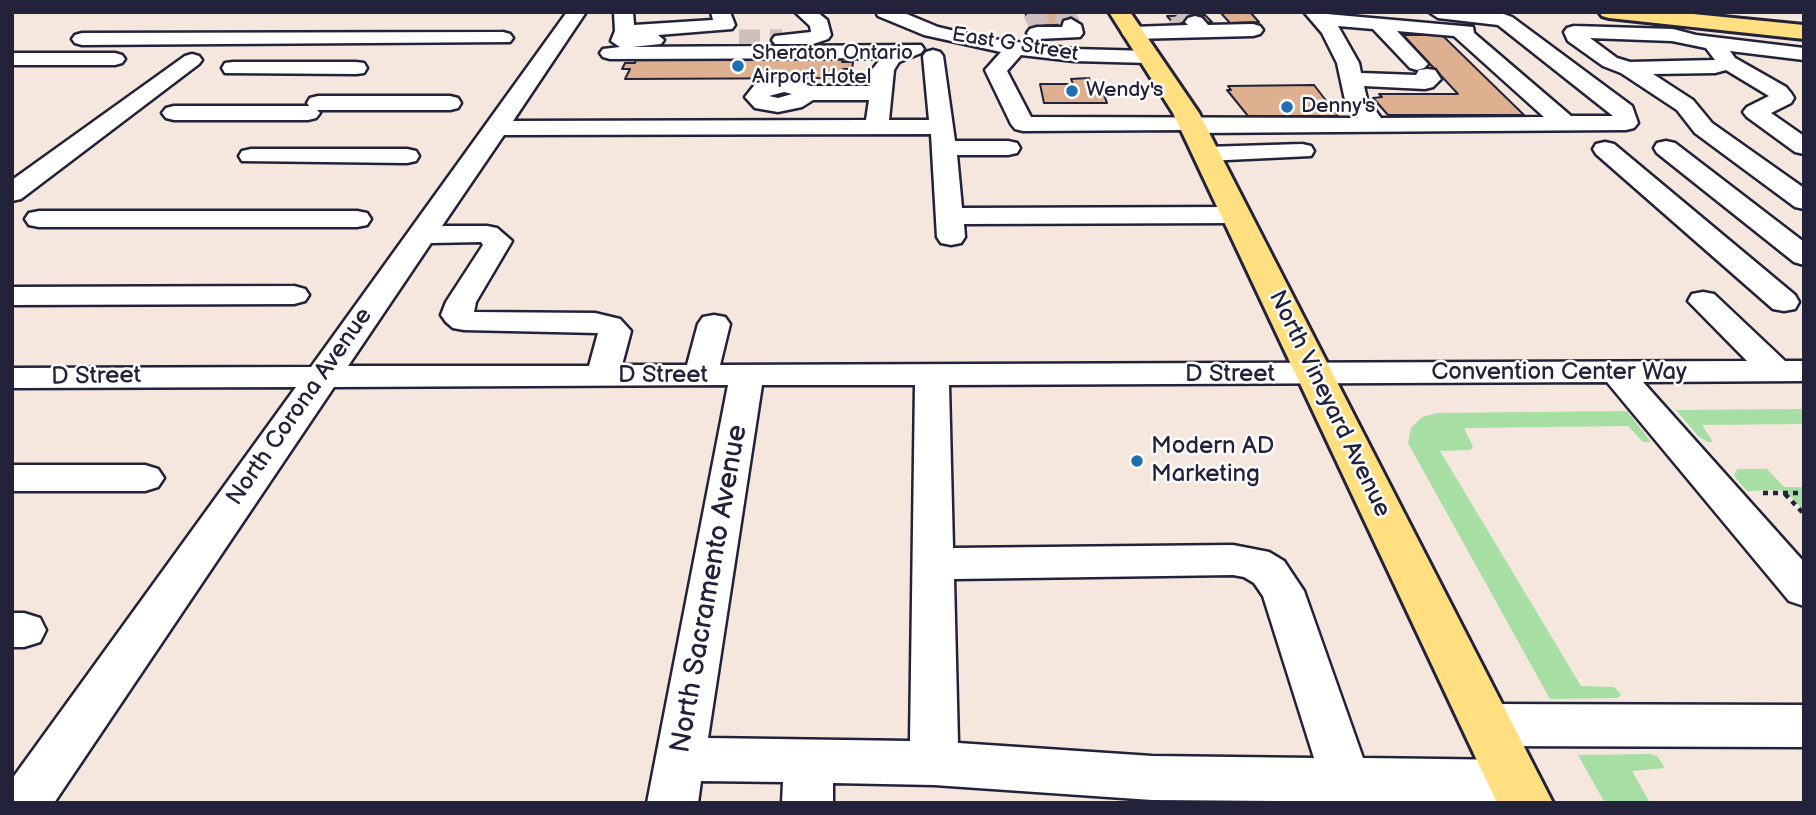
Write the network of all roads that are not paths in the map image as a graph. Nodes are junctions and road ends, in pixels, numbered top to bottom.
1 (577, 12) edge
2 (671, 12) edge
3 (720, 12) tunnel mouth
4 (804, 12) edge
5 (885, 12) edge
6 (1119, 12) edge
7 (1438, 12) edge
8 (1609, 12) edge
9 (1746, 12) edge
10 (1316, 15) edge
11 (1190, 19) edge
12 (1804, 19) edge
13 (1378, 23) junction
14 (949, 25) junction
15 (1071, 25) dead end
16 (994, 26) dead end
17 (1253, 30) dead end
18 (1459, 30) junction
19 (620, 31) edge
20 (1804, 32) edge
21 (1132, 33) junction
22 (1525, 36) junction
23 (503, 38) dead end
24 (82, 39) dead end
25 (967, 39) junction
26 (739, 40) tunnel mouth
27 (782, 40) tunnel mouth
28 (1713, 43) junction
29 (1016, 48) junction
30 (907, 52) junction
31 (1804, 54) edge
32 (933, 56) junction
33 (1149, 57) junction
34 (12, 59) edge
35 (137, 60) dead end
36 (165, 60) dead end
37 (366, 62) dead end
38 (1728, 62) junction
39 (233, 68) dead end
40 (1629, 68) junction
41 (883, 71) junction
42 (1352, 79) junction
43 (881, 93) junction
44 (450, 103) dead end
45 (174, 113) dead end
46 (776, 116) junction
47 (1565, 123) junction
48 (1192, 124) junction
49 (1374, 124) junction
50 (877, 127) junction
51 (496, 128) junction
52 (943, 137) junction
53 (1804, 147) edge
54 (1009, 148) dead end
55 (1666, 148) dead end
56 (1605, 149) dead end
57 (1302, 151) dead end
58 (1206, 154) junction
59 (251, 156) dead end
60 (407, 156) dead end
61 (12, 193) edge
62 (1804, 201) edge
63 (1236, 215) junction
64 (39, 219) dead end
65 (357, 219) dead end
66 (421, 235) junction
67 (1804, 256) edge
68 (294, 295) dead end
69 (12, 296) edge
70 (1703, 301) dead end
71 (1784, 302) dead end
72 (714, 324) dead end
73 (1790, 371) edge
74 (1617, 373) junction
75 (322, 375) junction
76 (1314, 375) junction
77 (602, 376) junction
78 (701, 376) junction
79 (747, 376) junction
80 (932, 376) junction
81 (12, 378) edge
82 (12, 478) edge
83 (145, 478) dead end
84 (933, 564) junction
85 (1804, 590) edge
86 (1487, 725) junction
87 (1801, 730) edge
88 (680, 759) junction
89 (934, 763) junction
90 (1346, 781) junction
91 (808, 783) edge
92 (1520, 793) edge
93 (25, 803) edge
94 (672, 803) edge

1 - 51 street, North Corona Avenue
2 - 19 street
3 - 19 street
4 - 27 street
5 - 14 street, East G Street
6 - 21 main road, North Vineyard Avenue
7 - 22 street
8 - 20 main road
9 - 12 main road
10 - 13 street
10 - 42 street
11 - 17 street
11 - 21 street
13 - 18 street
13 - 42 street
14 - 25 street, East G Street
14 - 30 street
15 - 16 street
18 - 22 street
18 - 47 street
19 - 26 street
19 - 30 street
21 - 33 main road, North Vineyard Avenue
22 - 47 street
23 - 24 street
25 - 29 street, East G Street
25 - 32 street
28 - 31 street
28 - 38 street
28 - 40 street
29 - 33 street, East G Street
29 - 48 street
30 - 41 street
32 - 41 street
32 - 52 street
33 - 48 main road, North Vineyard Avenue
34 - 35 street
36 - 61 street
37 - 39 street
38 - 40 street
38 - 53 street
40 - 62 street
41 - 43 street
42 - 49 street
43 - 46 street
43 - 50 street
44 - 45 street
46 - 50 street
46 - 51 street
47 - 49 street
48 - 49 street
48 - 58 main road, North Vineyard Avenue
50 - 52 street
51 - 66 street, North Corona Avenue
52 - 54 street
52 - 63 street
55 - 67 street
56 - 71 street
57 - 58 street
58 - 63 main road, North Vineyard Avenue
59 - 60 street
63 - 76 main road, North Vineyard Avenue
64 - 65 street
66 - 75 street, North Corona Avenue
66 - 77 street
68 - 69 street
70 - 73 street
72 - 78 street
73 - 74 street, Convention Center Way
74 - 76 street, Convention Center Way
74 - 85 street
75 - 77 street, D Street
75 - 81 street, D Street
75 - 93 street, North Corona Avenue
76 - 80 street, D Street
76 - 86 main road, North Vineyard Avenue
77 - 78 street, D Street
78 - 79 street, D Street
79 - 80 street, D Street
79 - 88 street, North Sacramento Avenue
80 - 84 street
82 - 83 street
84 - 89 street
84 - 90 street
86 - 87 street
86 - 92 main road, North Vineyard Avenue
88 - 91 street
88 - 94 street, North Sacramento Avenue
89 - 90 street
89 - 91 street
90 - 92 street

